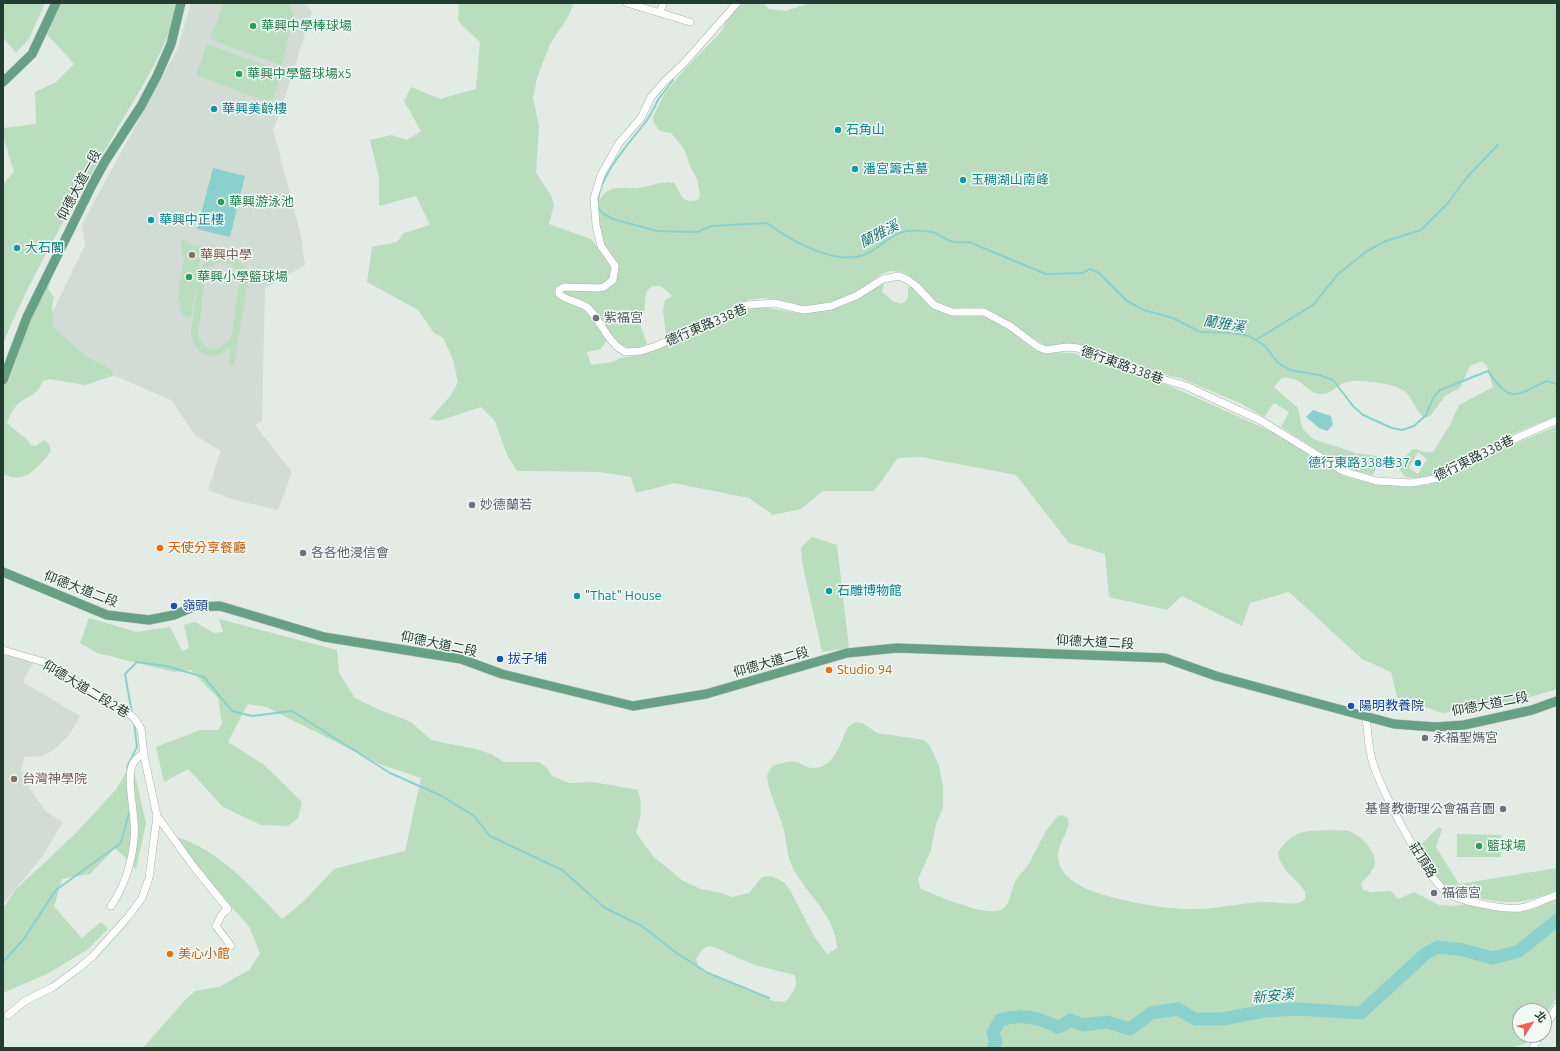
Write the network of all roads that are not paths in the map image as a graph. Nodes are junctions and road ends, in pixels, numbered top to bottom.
1 (56, 3) edge
2 (181, 3) edge
3 (627, 3) edge
4 (663, 3) edge
5 (737, 3) edge
6 (660, 13) junction
7 (690, 22) dead end
8 (3, 82) edge
9 (3, 380) edge
10 (1557, 420) edge
11 (3, 572) edge
12 (3, 650) edge
13 (1557, 701) edge
14 (1366, 717) junction
15 (144, 753) junction
16 (157, 816) junction
17 (1557, 895) edge
18 (111, 906) dead end
19 (231, 946) dead end
20 (1557, 1007) edge
21 (8, 1014) dead end
22 (1552, 1016) edge

1 - 8 main road
2 - 9 main road, 仰德大道一段
3 - 6 street
4 - 6 street
5 - 10 street, 德行東路338巷
6 - 7 street
11 - 14 main road, 仰德大道二段
12 - 15 street, 仰德大道二段2巷
13 - 14 main road, 仰德大道二段
14 - 17 street, 莊頂路
15 - 16 street
15 - 18 street
16 - 19 street
16 - 21 street
20 - 22 street

